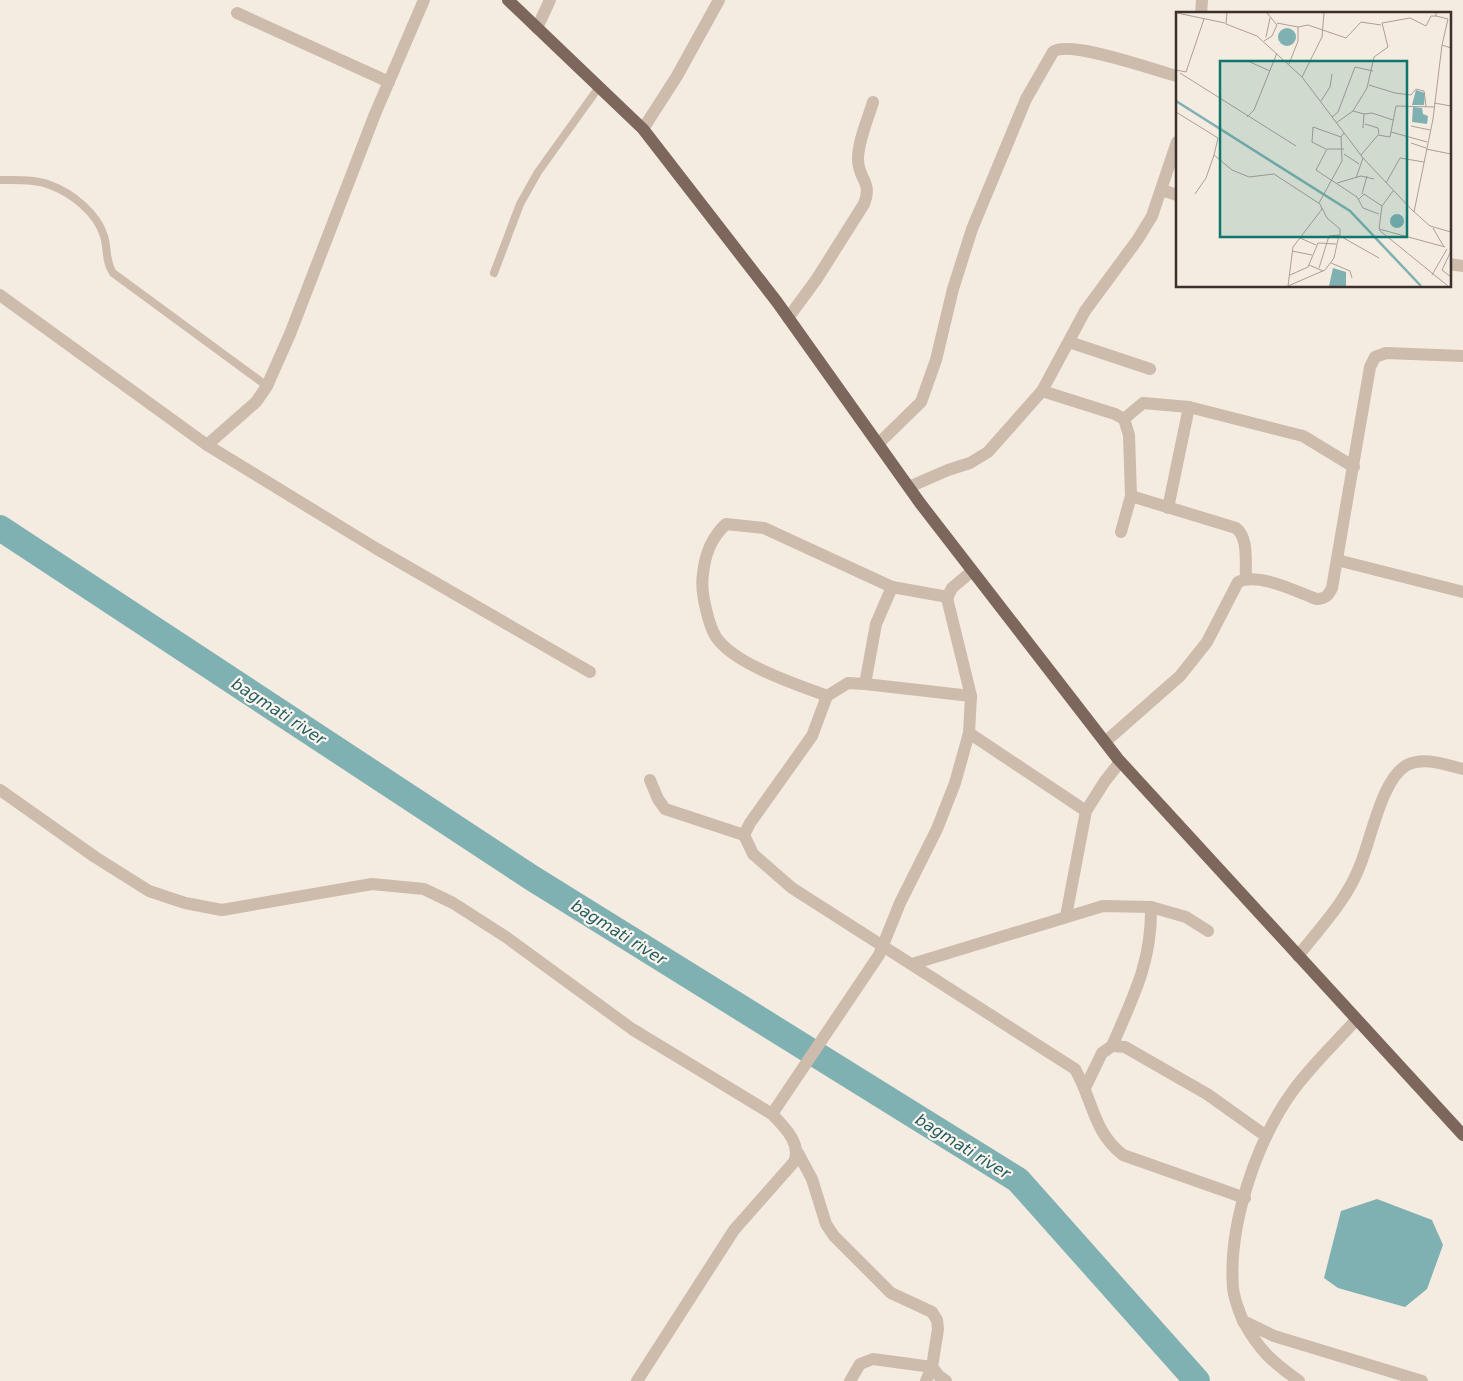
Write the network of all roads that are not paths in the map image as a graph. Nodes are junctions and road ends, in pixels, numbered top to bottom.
1 (424, 0) edge
2 (508, 0) edge
3 (550, 0) edge
4 (719, 0) edge
5 (237, 13) dead end
6 (537, 28) junction
7 (1176, 76) edge
8 (389, 82) junction
9 (599, 87) junction
10 (873, 102) dead end
11 (643, 129) junction
12 (1176, 145) edge
13 (0, 180) edge
14 (1162, 190) junction
15 (1176, 195) edge
16 (1450, 264) edge
17 (1463, 266) edge
18 (494, 273) dead end
19 (0, 295) edge
20 (788, 318) junction
21 (1068, 342) junction
22 (1463, 356) edge
23 (1150, 369) dead end
24 (267, 386) junction
25 (1042, 392) junction
26 (1189, 408) junction
27 (1124, 419) junction
28 (879, 444) junction
29 (207, 445) junction
30 (1354, 467) junction
31 (909, 487) junction
32 (1131, 496) junction
33 (1168, 508) junction
34 (1121, 532) dead end
35 (1337, 560) junction
36 (972, 571) junction
37 (1246, 578) junction
38 (892, 588) junction
39 (1463, 592) edge
40 (948, 597) junction
41 (590, 672) dead end
42 (864, 684) junction
43 (827, 696) junction
44 (970, 696) junction
45 (969, 733) junction
46 (1105, 742) junction
47 (1120, 762) junction
48 (1463, 769) edge
49 (650, 780) dead end
50 (0, 790) edge
51 (1086, 811) junction
52 (744, 836) junction
53 (1151, 907) junction
54 (1066, 916) junction
55 (1208, 930) dead end
56 (881, 950) junction
57 (1298, 956) junction
58 (912, 964) junction
59 (1356, 1020) junction
60 (1112, 1046) junction
61 (1085, 1088) junction
62 (772, 1114) junction
63 (1463, 1135) edge
64 (1266, 1136) junction
65 (798, 1153) junction
66 (1244, 1198) junction
67 (1243, 1321) junction
68 (932, 1367) junction
69 (637, 1381) edge
70 (850, 1381) edge
71 (926, 1381) edge
72 (946, 1381) edge
73 (1299, 1381) edge
74 (1422, 1381) edge

1 - 8 street
2 - 6 main road
3 - 6 street
4 - 11 street
5 - 8 street
6 - 9 main road
7 - 28 street
8 - 24 street
9 - 11 main road
9 - 18 lane
10 - 20 street
11 - 20 main road
12 - 14 street
13 - 24 lane
14 - 15 street
14 - 21 street
16 - 17 street
19 - 29 street
20 - 28 main road
21 - 23 street
21 - 25 street
22 - 30 street
24 - 29 street
25 - 27 street
25 - 31 street
26 - 27 street
26 - 30 street
26 - 33 street
27 - 32 street
28 - 31 main road
29 - 41 street
30 - 35 street
31 - 36 main road
32 - 33 street
32 - 34 street
33 - 37 street
35 - 37 street
35 - 39 street
36 - 40 street
36 - 46 main road
37 - 46 street
38 - 40 street
38 - 42 street
38 - 43 street
40 - 44 street
42 - 43 street
42 - 44 street
43 - 52 street
44 - 45 street
45 - 51 street
45 - 56 street
46 - 47 main road
47 - 51 street
47 - 57 main road
48 - 57 street
49 - 52 street
50 - 62 street
51 - 54 street
52 - 56 street
53 - 54 street
53 - 55 street
53 - 60 street
54 - 58 street
56 - 58 street
56 - 62 street
57 - 59 main road
58 - 61 street
59 - 63 main road
59 - 64 street
60 - 61 street
60 - 64 street
61 - 66 street
62 - 65 street
64 - 66 street
65 - 68 street
65 - 69 street
66 - 67 street
67 - 73 street
67 - 74 street
68 - 70 street
68 - 71 street
68 - 72 street

